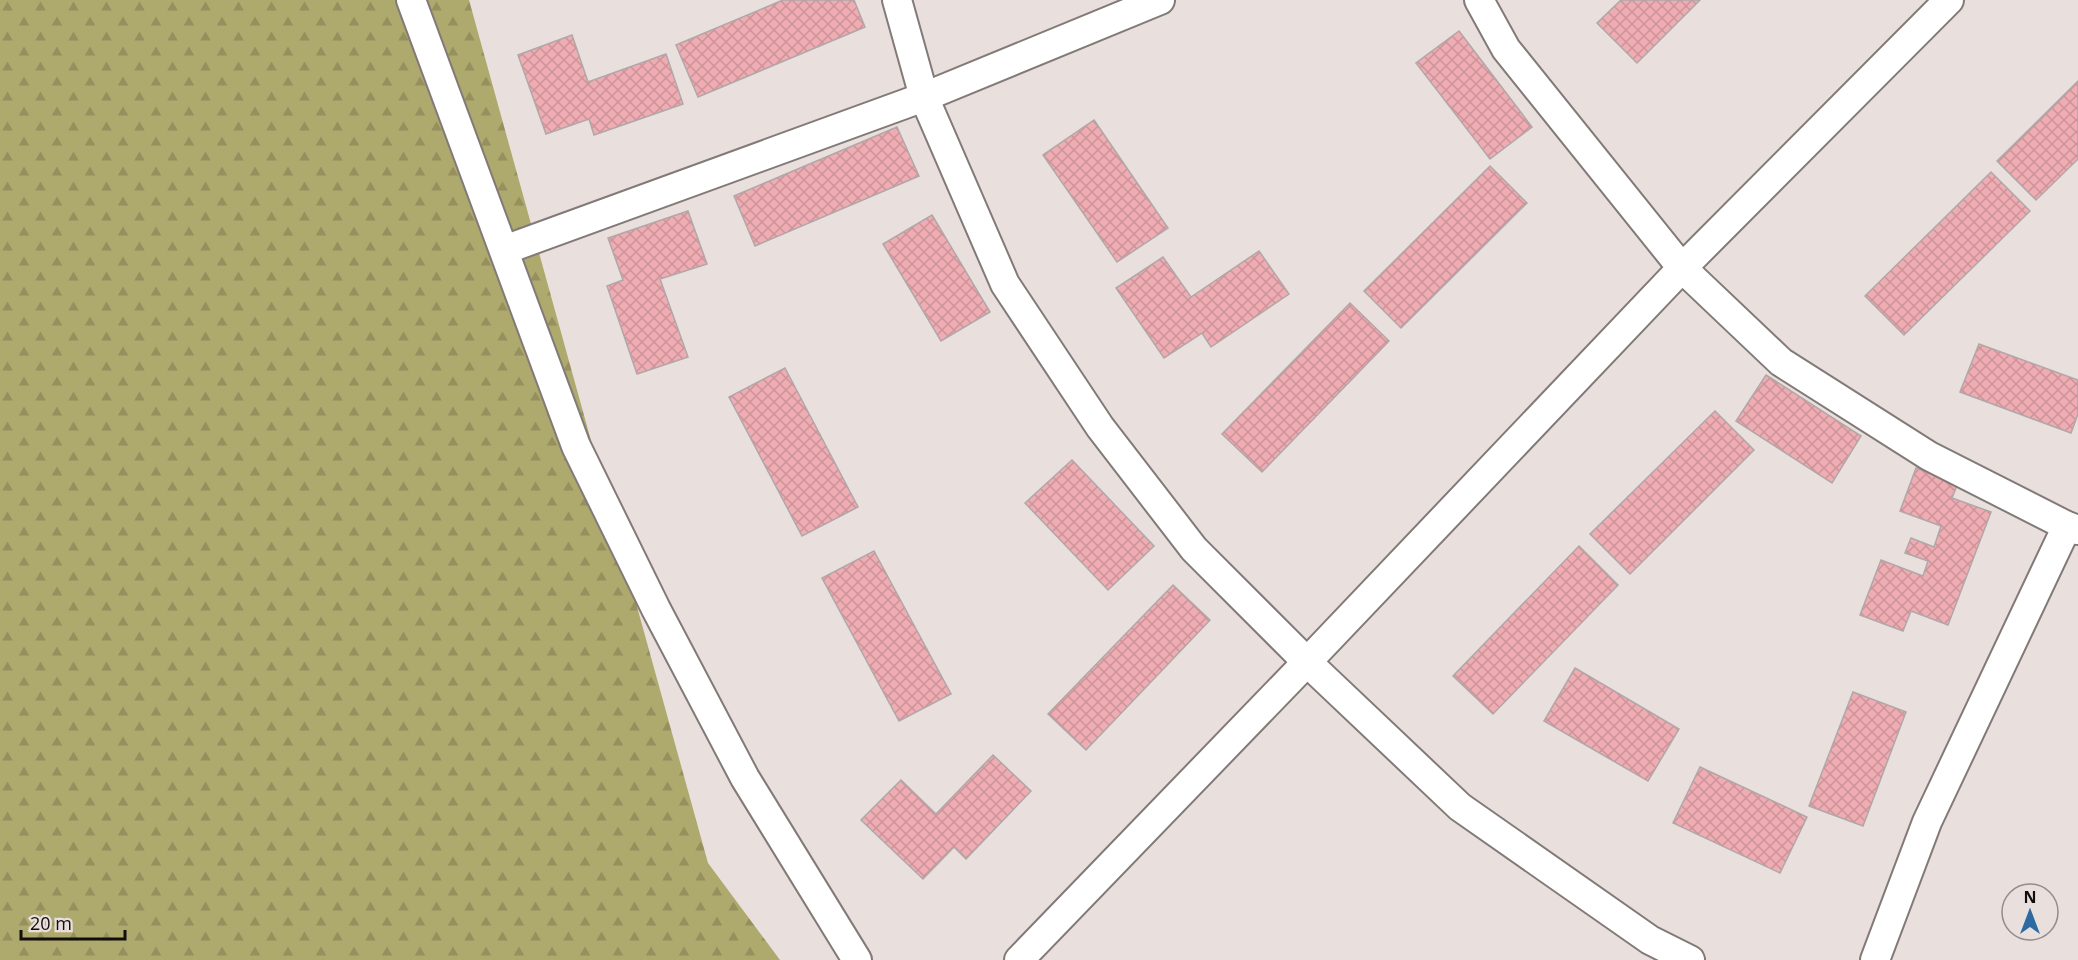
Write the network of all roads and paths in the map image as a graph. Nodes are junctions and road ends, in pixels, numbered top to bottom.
1 (411, 0) edge
2 (897, 0) edge
3 (1161, 0) edge
4 (1479, 0) edge
5 (1949, 0) edge
6 (924, 97) junction
7 (504, 250) junction
8 (1682, 268) junction
9 (2072, 528) edge
10 (1307, 662) junction
11 (857, 960) edge
12 (1019, 960) edge
13 (1690, 960) edge
14 (1875, 960) edge

1 - 7 street
2 - 6 street
3 - 6 street
4 - 8 street
5 - 8 street
6 - 7 street
6 - 10 street
7 - 11 street
8 - 9 street
8 - 10 street
9 - 14 street
10 - 12 street
10 - 13 street

